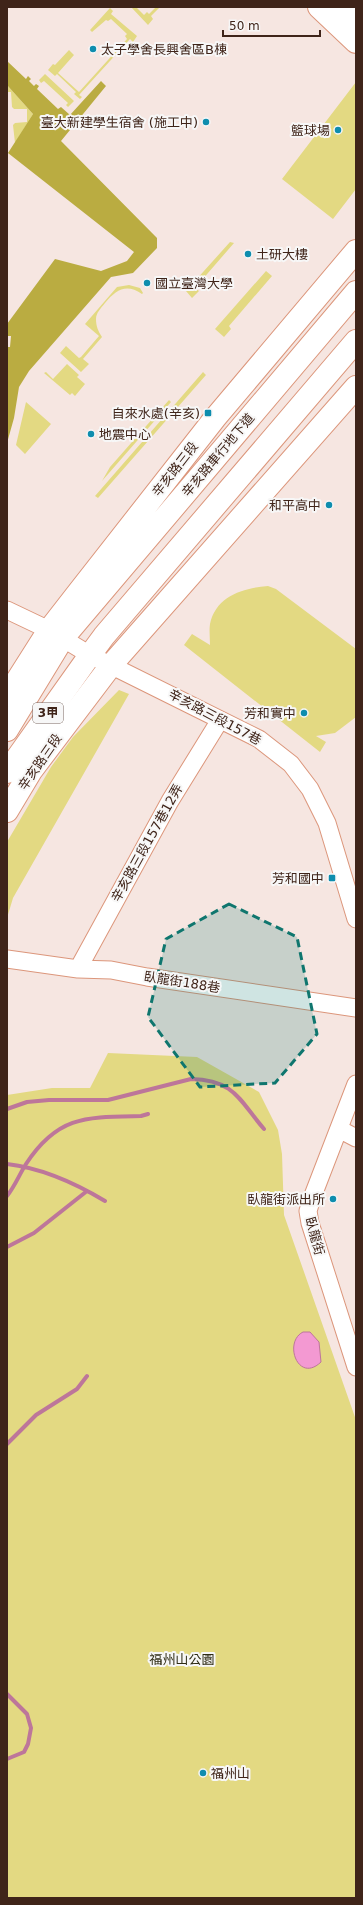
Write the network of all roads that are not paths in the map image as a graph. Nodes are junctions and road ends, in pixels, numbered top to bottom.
1 (319, 7) edge
2 (356, 42) edge
3 (356, 251) edge
4 (356, 292) edge
5 (356, 341) edge
6 (356, 387) edge
7 (7, 610) edge
8 (79, 618) joint
9 (56, 634) junction
10 (90, 655) junction
11 (112, 664) junction
12 (7, 696) edge
13 (220, 720) junction
14 (7, 730) edge
15 (7, 772) edge
16 (7, 811) edge
17 (356, 919) edge
18 (7, 959) edge
19 (78, 969) junction
20 (356, 1008) edge
21 (356, 1084) edge
22 (339, 1129) junction
23 (356, 1138) edge
24 (356, 1367) edge

1 - 2 main road
3 - 9 main road, 辛亥路三段
4 - 8 main road, 辛亥路車行地下道
5 - 10 main road
6 - 11 main road, 辛亥路三段
7 - 9 street, 辛亥路三段157巷
8 - 9 main road, 辛亥路三段
9 - 10 street, 辛亥路三段157巷
9 - 12 main road, 辛亥路三段
9 - 14 main road, 3甲
10 - 11 street, 辛亥路三段157巷
10 - 15 main road, 3甲
11 - 13 street, 辛亥路三段157巷
11 - 16 main road, 辛亥路三段
13 - 17 street, 辛亥路三段157巷
13 - 19 street, 辛亥路三段157巷12弄
18 - 19 street, 臥龍街188巷
19 - 20 street, 臥龍街188巷
21 - 22 street, 臥龍街
22 - 23 street
22 - 24 street, 臥龍街

